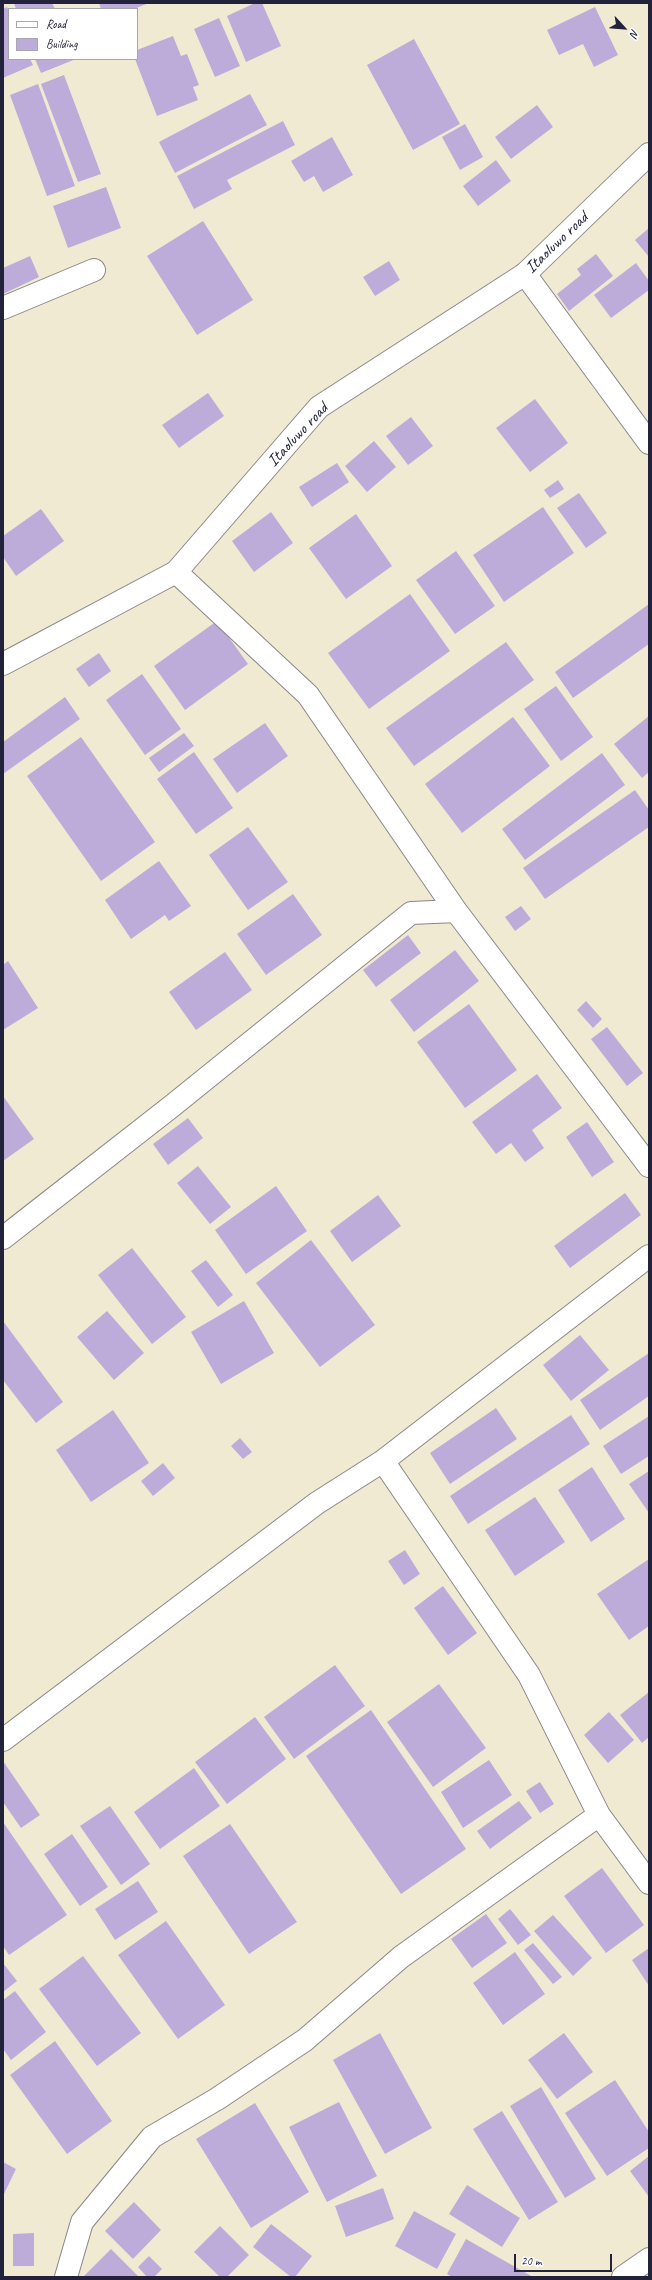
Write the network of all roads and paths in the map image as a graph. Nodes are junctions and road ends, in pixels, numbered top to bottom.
1 (649, 154) edge
2 (94, 270) dead end
3 (525, 274) junction
4 (3, 308) edge
5 (649, 443) edge
6 (176, 572) junction
7 (3, 664) edge
8 (456, 910) junction
9 (649, 1166) edge
10 (3, 1238) edge
11 (649, 1256) edge
12 (383, 1461) junction
13 (3, 1740) edge
14 (599, 1815) junction
15 (649, 1883) edge
16 (649, 2259) edge
17 (66, 2277) edge
18 (624, 2277) edge

1 - 3 street, Itaoluwo road
2 - 4 street
3 - 5 street
3 - 6 street, Itaoluwo road
6 - 7 street, Itaoluwo road
6 - 8 street
8 - 9 street
8 - 10 street
11 - 12 street
12 - 13 street
12 - 14 street
14 - 15 street
14 - 17 street
16 - 18 street

